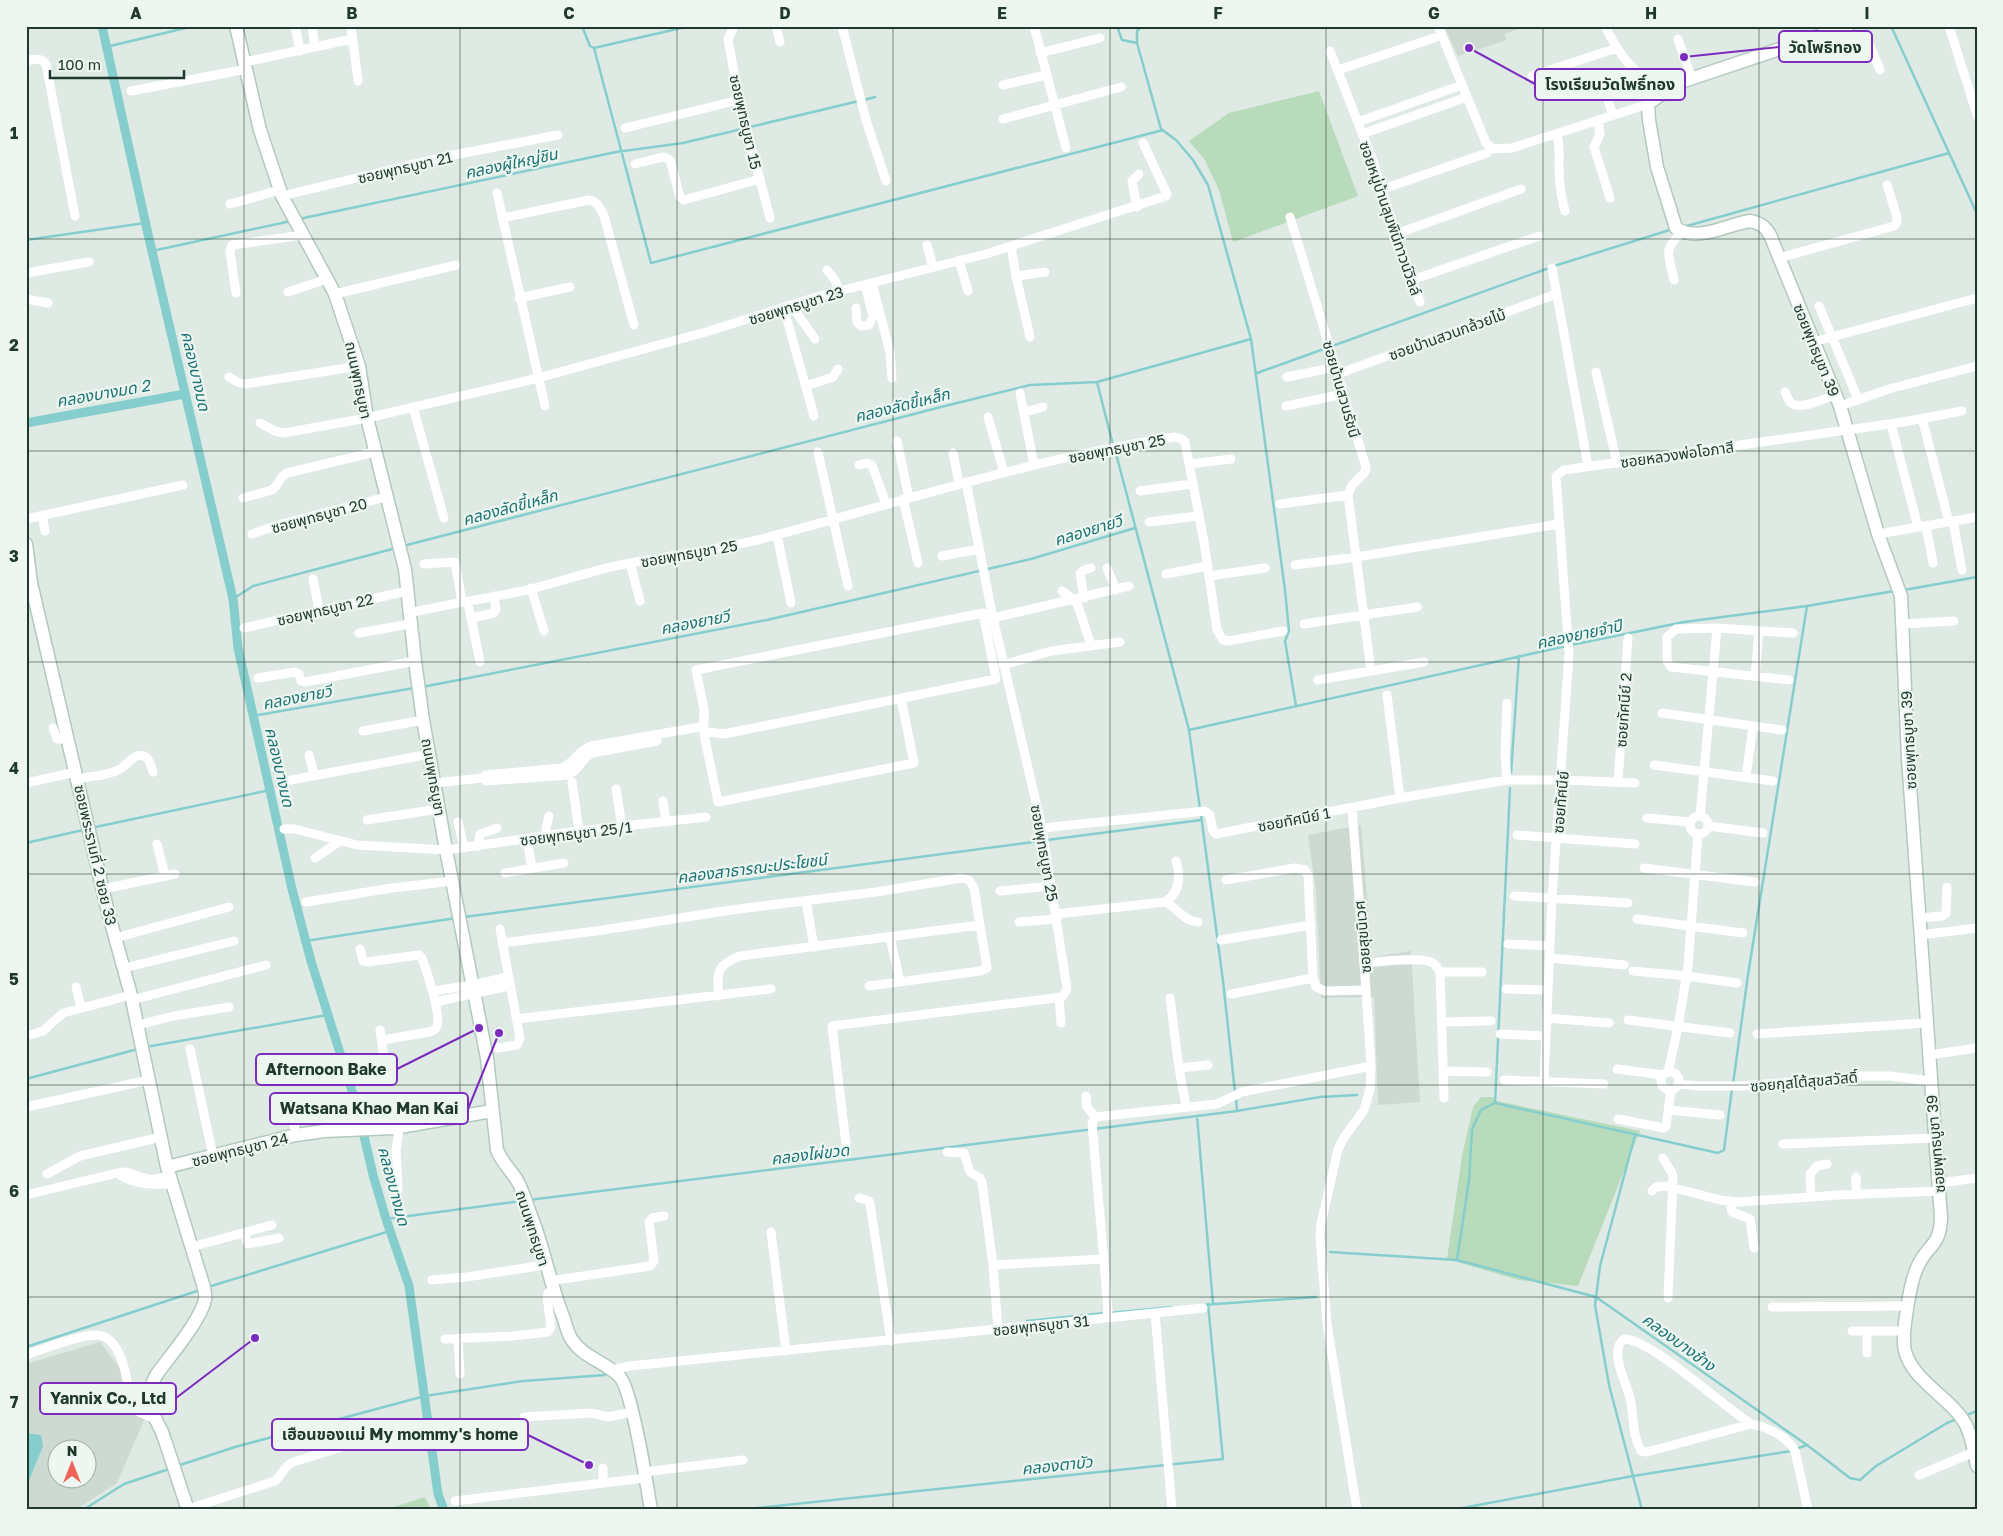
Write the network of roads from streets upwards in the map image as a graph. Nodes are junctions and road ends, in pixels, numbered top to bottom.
1 (236, 26) edge
2 (295, 26) edge
3 (312, 26) edge
4 (351, 26) edge
5 (734, 26) edge
6 (776, 26) edge
7 (842, 26) edge
8 (1034, 26) edge
9 (1438, 26) edge
10 (1604, 26) edge
11 (1848, 26) edge
12 (1949, 26) edge
13 (1828, 31) edge
14 (1100, 38) dead end
15 (1434, 38) dead end
16 (352, 40) junction
17 (1678, 40) dead end
18 (780, 42) dead end
19 (315, 48) junction
20 (1617, 48) junction
21 (300, 51) junction
22 (1330, 51) dead end
23 (1040, 53) junction
24 (26, 60) edge
25 (246, 66) junction
26 (1338, 70) junction
27 (1880, 70) dead end
28 (1046, 74) junction
29 (1532, 76) dead end
30 (1692, 79) junction
31 (358, 82) dead end
32 (1675, 84) junction
33 (1004, 85) dead end
34 (1462, 85) junction
35 (1121, 87) dead end
36 (1604, 90) dead end
37 (131, 91) dead end
38 (1467, 97) junction
39 (740, 100) junction
40 (1414, 102) junction
41 (1648, 104) junction
42 (1055, 107) junction
43 (1418, 114) junction
44 (1613, 115) junction
45 (1977, 115) edge
46 (1003, 120) dead end
47 (1598, 120) junction
48 (1358, 122) junction
49 (625, 128) dead end
50 (1362, 134) junction
51 (1557, 134) junction
52 (558, 135) dead end
53 (1143, 144) dead end
54 (1066, 148) dead end
55 (1487, 153) dead end
56 (635, 164) dead end
57 (1139, 174) dead end
58 (760, 179) junction
59 (886, 182) dead end
60 (1887, 185) dead end
61 (1383, 189) junction
62 (1520, 189) dead end
63 (281, 193) junction
64 (497, 193) dead end
65 (1610, 198) dead end
66 (230, 204) dead end
67 (1136, 207) junction
68 (1566, 211) dead end
69 (75, 216) dead end
70 (1290, 217) dead end
71 (502, 218) junction
72 (770, 218) dead end
73 (301, 231) junction
74 (1682, 232) junction
75 (1396, 234) junction
76 (1539, 236) dead end
77 (926, 245) dead end
78 (1011, 246) junction
79 (1779, 258) junction
80 (959, 260) junction
81 (89, 262) dead end
82 (456, 265) dead end
83 (933, 267) junction
84 (1552, 268) dead end
85 (827, 270) dead end
86 (1045, 272) dead end
87 (26, 273) edge
88 (1016, 276) junction
89 (327, 279) junction
90 (1412, 280) junction
91 (1674, 280) dead end
92 (869, 284) junction
93 (570, 286) dead end
94 (839, 291) junction
95 (968, 291) dead end
96 (288, 292) dead end
97 (236, 293) dead end
98 (335, 294) junction
99 (1556, 294) junction
100 (519, 298) junction
101 (1977, 298) edge
102 (26, 299) edge
103 (1420, 302) dead end
104 (48, 303) dead end
105 (1819, 306) dead end
106 (788, 307) junction
107 (856, 308) dead end
108 (634, 325) dead end
109 (1030, 337) dead end
110 (1832, 337) junction
111 (815, 339) dead end
112 (1813, 342) junction
113 (359, 366) junction
114 (1977, 366) edge
115 (838, 369) dead end
116 (1337, 370) junction
117 (1596, 372) dead end
118 (229, 377) dead end
119 (1287, 377) dead end
120 (538, 378) junction
121 (892, 378) dead end
122 (806, 386) junction
123 (1785, 392) dead end
124 (1020, 393) dead end
125 (1344, 394) junction
126 (1858, 399) junction
127 (1838, 400) junction
128 (545, 406) dead end
129 (1286, 406) dead end
130 (413, 407) junction
131 (1044, 407) dead end
132 (1962, 411) dead end
133 (1025, 412) junction
134 (814, 416) dead end
135 (988, 417) dead end
136 (367, 418) junction
137 (1922, 418) junction
138 (260, 423) dead end
139 (1891, 424) junction
140 (1848, 430) junction
141 (897, 441) dead end
142 (376, 452) junction
143 (818, 452) dead end
144 (954, 453) dead end
145 (344, 459) junction
146 (1231, 459) dead end
147 (1617, 463) junction
148 (1190, 464) junction
149 (859, 465) dead end
150 (1034, 465) junction
151 (1588, 466) junction
152 (346, 470) dead end
153 (1004, 473) junction
154 (963, 483) junction
155 (1192, 484) junction
156 (183, 486) dead end
157 (1140, 491) dead end
158 (1348, 495) junction
159 (386, 497) junction
160 (243, 498) dead end
161 (906, 499) junction
162 (886, 504) junction
163 (1280, 504) dead end
164 (42, 515) junction
165 (1198, 516) junction
166 (1977, 517) edge
167 (444, 518) dead end
168 (26, 519) edge
169 (832, 519) junction
170 (1951, 521) junction
171 (1149, 522) dead end
172 (1558, 524) junction
173 (1922, 526) junction
174 (45, 531) dead end
175 (252, 534) dead end
176 (1878, 534) junction
177 (777, 535) junction
178 (26, 544) edge
179 (979, 549) junction
180 (942, 556) dead end
181 (1356, 557) junction
182 (630, 563) junction
183 (918, 563) dead end
184 (1933, 563) dead end
185 (424, 564) dead end
186 (1295, 565) dead end
187 (1092, 568) dead end
188 (1107, 568) dead end
189 (1266, 568) dead end
190 (1962, 570) dead end
191 (1209, 571) junction
192 (1166, 574) dead end
193 (313, 579) dead end
194 (28, 584) edge
195 (848, 586) dead end
196 (1129, 586) dead end
197 (531, 588) junction
198 (1116, 590) junction
199 (407, 591) junction
200 (1062, 591) dead end
201 (494, 596) junction
202 (1078, 599) junction
203 (640, 601) dead end
204 (791, 603) dead end
205 (466, 605) junction
206 (1416, 607) dead end
207 (319, 610) junction
208 (1362, 615) junction
209 (410, 618) junction
210 (471, 618) junction
211 (993, 618) junction
212 (1954, 620) dead end
213 (1304, 624) dead end
214 (1902, 624) junction
215 (244, 628) dead end
216 (1717, 628) junction
217 (544, 631) dead end
218 (1759, 631) junction
219 (1284, 632) dead end
220 (359, 633) dead end
221 (1793, 633) dead end
222 (1628, 638) dead end
223 (1120, 642) dead end
224 (1091, 645) junction
225 (415, 661) junction
226 (480, 662) dead end
227 (1424, 662) dead end
228 (1004, 665) junction
229 (1371, 671) junction
230 (1714, 672) junction
231 (1755, 676) junction
232 (258, 678) dead end
233 (1318, 680) dead end
234 (1789, 680) dead end
235 (1387, 695) dead end
236 (901, 698) junction
237 (1507, 703) dead end
238 (1662, 714) dead end
239 (423, 720) junction
240 (1710, 720) junction
241 (1753, 726) junction
242 (53, 728) dead end
243 (703, 730) junction
244 (1782, 730) dead end
245 (363, 731) dead end
246 (69, 739) junction
247 (430, 754) junction
248 (309, 755) dead end
249 (1654, 766) dead end
250 (1704, 771) junction
251 (153, 772) dead end
252 (77, 775) junction
253 (314, 776) junction
254 (1746, 777) junction
255 (291, 780) dead end
256 (1506, 780) junction
257 (1562, 780) junction
258 (1773, 781) dead end
259 (572, 782) dead end
260 (1618, 782) junction
261 (26, 783) edge
262 (435, 783) junction
263 (1635, 783) dead end
264 (616, 789) dead end
265 (1400, 798) junction
266 (663, 801) dead end
267 (439, 809) junction
268 (1352, 812) junction
269 (549, 816) dead end
270 (1700, 816) junction
271 (706, 818) dead end
272 (1647, 818) dead end
273 (367, 820) dead end
274 (458, 822) dead end
275 (666, 822) junction
276 (1690, 822) junction
277 (1708, 826) junction
278 (622, 827) junction
279 (497, 828) dead end
280 (1042, 828) junction
281 (284, 829) dead end
282 (579, 831) junction
283 (1763, 832) dead end
284 (1698, 834) junction
285 (546, 836) junction
286 (1517, 836) dead end
287 (527, 838) junction
288 (1557, 838) junction
289 (340, 842) junction
290 (157, 844) dead end
291 (1635, 844) dead end
292 (478, 846) junction
293 (464, 848) junction
294 (446, 850) junction
295 (314, 858) dead end
296 (1176, 861) dead end
297 (564, 863) dead end
298 (532, 868) junction
299 (1644, 868) dead end
300 (505, 873) dead end
301 (175, 874) dead end
302 (1694, 875) junction
303 (165, 876) junction
304 (1226, 880) dead end
305 (452, 881) junction
306 (1755, 882) dead end
307 (1051, 886) junction
308 (1947, 887) dead end
309 (103, 889) junction
310 (1000, 891) dead end
311 (1514, 896) dead end
312 (1552, 899) junction
313 (806, 901) junction
314 (306, 902) dead end
315 (1165, 902) junction
316 (1628, 904) dead end
317 (228, 907) dead end
318 (1056, 917) junction
319 (1919, 918) junction
320 (1637, 919) dead end
321 (1019, 922) dead end
322 (1198, 922) dead end
323 (1311, 924) junction
324 (980, 926) junction
325 (1691, 926) junction
326 (1977, 928) edge
327 (500, 929) dead end
328 (1743, 933) dead end
329 (1920, 935) junction
330 (890, 937) junction
331 (115, 938) junction
332 (1221, 940) dead end
333 (234, 941) dead end
334 (502, 943) junction
335 (1508, 944) dead end
336 (1550, 946) junction
337 (814, 947) junction
338 (360, 949) dead end
339 (1550, 958) junction
340 (1364, 963) junction
341 (266, 965) dead end
342 (1624, 965) dead end
343 (124, 968) junction
344 (1633, 971) dead end
345 (1440, 972) junction
346 (1482, 972) dead end
347 (1687, 976) junction
348 (1313, 978) junction
349 (509, 981) junction
350 (900, 982) junction
351 (1737, 983) dead end
352 (869, 986) dead end
353 (76, 987) dead end
354 (473, 989) junction
355 (771, 989) dead end
356 (1506, 989) dead end
357 (433, 990) junction
358 (1366, 990) junction
359 (1548, 990) junction
360 (1231, 994) dead end
361 (719, 996) junction
362 (132, 997) junction
363 (1059, 997) junction
364 (1170, 998) dead end
365 (435, 1002) junction
366 (229, 1007) dead end
367 (81, 1008) junction
368 (1546, 1018) junction
369 (516, 1019) junction
370 (1628, 1020) dead end
371 (1491, 1021) dead end
372 (1442, 1022) junction
373 (1061, 1023) dead end
374 (1609, 1023) dead end
375 (1926, 1023) junction
376 (138, 1025) junction
377 (1678, 1027) junction
378 (380, 1030) dead end
379 (1730, 1033) dead end
380 (1500, 1034) dead end
381 (1757, 1034) dead end
382 (26, 1036) edge
383 (1545, 1036) junction
384 (382, 1040) junction
385 (498, 1048) dead end
386 (1977, 1048) edge
387 (190, 1049) dead end
388 (383, 1051) dead end
389 (1929, 1056) junction
390 (1208, 1065) dead end
391 (1371, 1066) junction
392 (1179, 1068) junction
393 (1617, 1070) dead end
394 (1443, 1071) junction
395 (1486, 1072) dead end
396 (1666, 1074) junction
397 (149, 1080) junction
398 (1504, 1080) dead end
399 (1544, 1080) junction
400 (1930, 1080) junction
401 (1604, 1084) dead end
402 (1674, 1087) junction
403 (1086, 1096) dead end
404 (289, 1098) dead end
405 (1444, 1098) dead end
406 (1186, 1106) junction
407 (26, 1107) edge
408 (1669, 1110) junction
409 (492, 1112) junction
410 (1720, 1115) dead end
411 (1618, 1119) dead end
412 (1093, 1125) junction
413 (397, 1128) junction
414 (296, 1135) junction
415 (161, 1136) junction
416 (1935, 1138) junction
417 (846, 1144) dead end
418 (1783, 1144) dead end
419 (947, 1152) dead end
420 (213, 1156) junction
421 (1662, 1158) dead end
422 (1827, 1164) dead end
423 (47, 1174) dead end
424 (170, 1176) junction
425 (1856, 1177) dead end
426 (1977, 1178) edge
427 (1939, 1187) junction
428 (1673, 1188) junction
429 (398, 1190) dead end
430 (1652, 1191) dead end
431 (1856, 1195) junction
432 (26, 1196) edge
433 (1812, 1197) junction
434 (859, 1198) dead end
435 (1730, 1202) junction
436 (664, 1216) dead end
437 (272, 1226) dead end
438 (771, 1232) dead end
439 (244, 1233) junction
440 (279, 1238) dead end
441 (191, 1247) junction
442 (1754, 1248) dead end
443 (1104, 1259) junction
444 (545, 1265) junction
445 (992, 1265) junction
446 (432, 1280) dead end
447 (552, 1285) junction
448 (1668, 1298) dead end
449 (1908, 1306) junction
450 (1772, 1307) dead end
451 (1203, 1308) dead end
452 (1155, 1313) junction
453 (1107, 1316) junction
454 (998, 1330) junction
455 (1852, 1331) dead end
456 (1905, 1331) junction
457 (1868, 1332) junction
458 (458, 1338) junction
459 (445, 1339) dead end
460 (890, 1341) junction
461 (786, 1351) junction
462 (1867, 1353) dead end
463 (26, 1355) edge
464 (612, 1370) junction
465 (460, 1374) dead end
466 (129, 1386) junction
467 (150, 1390) junction
468 (632, 1412) junction
469 (524, 1417) dead end
470 (153, 1418) junction
471 (1751, 1424) junction
472 (362, 1441) dead end
473 (1974, 1452) junction
474 (743, 1460) dead end
475 (1977, 1466) edge
476 (603, 1468) dead end
477 (645, 1475) junction
478 (1919, 1475) dead end
479 (603, 1483) junction
480 (455, 1501) dead end
481 (188, 1509) edge
482 (651, 1510) edge
483 (1172, 1510) edge
484 (1357, 1510) edge
485 (1808, 1510) edge

1 - 25 street, ถนนพุทธบูชา
2 - 21 street
3 - 19 street
4 - 16 street
5 - 39 street, ซอยพุทธบูชา 15
6 - 18 street
7 - 59 street
8 - 23 street
9 - 34 street
10 - 20 street
11 - 13 street
12 - 45 street
13 - 27 street
13 - 30 street
14 - 23 street
15 - 26 street
16 - 19 street
16 - 31 street
17 - 30 street
19 - 21 street
20 - 29 street
20 - 32 street
21 - 25 street
22 - 26 street, ซอยหมู่บ้านลุมพินีทาวน์วิลล์
23 - 28 street
24 - 69 street
25 - 37 street
25 - 63 street, ถนนพุทธบูชา
26 - 48 street, ซอยหมู่บ้านลุมพินีทาวน์วิลล์
28 - 33 street
28 - 42 street
30 - 32 street
32 - 41 street
34 - 38 street
34 - 40 street, ซอยหมู่บ้านลุมพินีทาวน์วิลล์
35 - 42 street
36 - 44 street
38 - 43 street, ซอยหมู่บ้านลุมพินีทาวน์วิลล์
38 - 51 street
39 - 49 street
39 - 58 street, ซอยพุทธบูชา 15
40 - 43 street
40 - 48 street, ซอยหมู่บ้านลุมพินีทาวน์วิลล์
41 - 44 street
41 - 74 street
42 - 46 street
42 - 54 street
43 - 50 street, ซอยหมู่บ้านลุมพินีทาวน์วิลล์
44 - 47 street
47 - 51 street
47 - 65 street
48 - 50 street, ซอยหมู่บ้านลุมพินีทาวน์วิลล์
50 - 61 street, ซอยหมู่บ้านลุมพินีทาวน์วิลล์
51 - 68 street
52 - 63 street, ซอยพุทธบูชา 21
53 - 67 street, ซอยพุทธบูชา 23
55 - 61 street
56 - 58 street
57 - 67 street
58 - 72 street, ซอยพุทธบูชา 15
60 - 79 street
61 - 75 street, ซอยหมู่บ้านลุมพินีทาวน์วิลล์
62 - 75 street
63 - 66 street, ซอยพุทธบูชา 21
63 - 73 street, ถนนพุทธบูชา
64 - 71 street
67 - 78 street, ซอยพุทธบูชา 23
70 - 116 street, ซอยบ้านสวนรัชนี
71 - 100 street
71 - 108 street
73 - 89 street, ถนนพุทธบูชา
73 - 97 street
74 - 79 street, ซอยพุทธบูชา 39
74 - 91 street
75 - 90 street, ซอยหมู่บ้านลุมพินีทาวน์วิลล์
76 - 90 street
77 - 83 street
78 - 80 street, ซอยพุทธบูชา 23
78 - 88 street
79 - 112 street, ซอยพุทธบูชา 39
80 - 83 street, ซอยพุทธบูชา 23
80 - 95 street
81 - 87 street
82 - 98 street
83 - 92 street, ซอยพุทธบูชา 23
84 - 99 street
85 - 94 street
86 - 88 street
88 - 109 street
89 - 96 street
89 - 98 street, ถนนพุทธบูชา
90 - 103 street, ซอยหมู่บ้านลุมพินีทาวน์วิลล์
92 - 94 street, ซอยพุทธบูชา 23
92 - 107 street
92 - 121 street
93 - 100 street
94 - 106 street, ซอยพุทธบูชา 23
98 - 113 street, ถนนพุทธบูชา
99 - 116 street, ซอยบ้านสวนกล้วยไม้
99 - 151 street
100 - 120 street
101 - 110 street
102 - 104 street
105 - 110 street
106 - 111 street
106 - 120 street, ซอยพุทธบูชา 23
106 - 122 street
110 - 112 street
110 - 126 street
112 - 127 street, ซอยพุทธบูชา 39
113 - 118 street
113 - 136 street, ถนนพุทธบูชา
114 - 126 street
115 - 122 street
116 - 119 street, ซอยบ้านสวนกล้วยไม้
116 - 125 street, ซอยบ้านสวนรัชนี
117 - 147 street
120 - 128 street
120 - 130 street, ซอยพุทธบูชา 23
122 - 134 street
123 - 127 street
124 - 133 street
125 - 129 street
125 - 158 street, ซอยบ้านสวนรัชนี
126 - 127 street
127 - 140 street, ซอยพุทธบูชา 39
130 - 136 street, ซอยพุทธบูชา 23
130 - 167 street
131 - 133 street
132 - 137 street, ซอยหลวงพ่อโอภาสี
133 - 150 street
135 - 153 street
136 - 138 street, ซอยพุทธบูชา 23
136 - 142 street, ถนนพุทธบูชา
137 - 139 street, ซอยหลวงพ่อโอภาสี
137 - 170 street
139 - 140 street, ซอยหลวงพ่อโอภาสี
139 - 173 street
140 - 147 street, ซอยหลวงพ่อโอภาสี
140 - 176 street, ซอยพุทธบูชา 39
141 - 161 street
142 - 145 street
142 - 159 street, ถนนพุทธบูชา
143 - 169 street
144 - 154 street
145 - 152 street
145 - 160 street
146 - 148 street
147 - 151 street, ซอยหลวงพ่อโอภาสี
148 - 150 street, ซอยพุทธบูชา 25
148 - 155 street, ซอยพุทธบูชา 25
149 - 162 street
150 - 153 street, ซอยพุทธบูชา 25
151 - 172 street, ซอยหลวงพ่อโอภาสี
153 - 154 street, ซอยพุทธบูชา 25
154 - 161 street, ซอยพุทธบูชา 25
154 - 179 street, ซอยพุทธบูชา 25
155 - 157 street
155 - 165 street, ซอยพุทธบูชา 25
156 - 164 street
158 - 163 street
158 - 181 street
159 - 175 street, ซอยพุทธบูชา 20
159 - 199 street, ถนนพุทธบูชา
161 - 162 street, ซอยพุทธบูชา 25
161 - 183 street
162 - 169 street, ซอยพุทธบูชา 25
164 - 168 street
164 - 174 street
165 - 171 street
165 - 191 street, ซอยพุทธบูชา 25
166 - 170 street
169 - 177 street, ซอยพุทธบูชา 25
169 - 195 street
170 - 173 street
170 - 190 street
172 - 181 street
172 - 257 street, ซอยทัศนีย์
173 - 176 street
173 - 184 street
176 - 214 street, ซอยพุทธบูชา 39
177 - 182 street, ซอยพุทธบูชา 25
177 - 204 street
178 - 194 street, ซอยพระรามที่ 2 ซอย 33
179 - 180 street
179 - 211 street, ซอยพุทธบูชา 25
181 - 186 street
181 - 208 street
182 - 197 street, ซอยพุทธบูชา 25
182 - 203 street
185 - 205 street
187 - 202 street
188 - 198 street
189 - 191 street
191 - 192 street
191 - 219 street, ซอยพุทธบูชา 25
193 - 207 street
194 - 246 street, ซอยพระรามที่ 2 ซอย 33
196 - 198 street
197 - 201 street, ซอยพุทธบูชา 25
197 - 217 street
198 - 202 street
199 - 207 street, ซอยพุทธบูชา 22
199 - 209 street, ถนนพุทธบูชา
200 - 202 street
201 - 205 street, ซอยพุทธบูชา 25
201 - 210 street
202 - 211 street
202 - 224 street
205 - 209 street, ซอยพุทธบูชา 25
205 - 210 street
206 - 208 street
207 - 215 street, ซอยพุทธบูชา 22
208 - 213 street
208 - 229 street
209 - 220 street, ซอยพุทธบูชา 25
209 - 225 street, ถนนพุทธบูชา
210 - 226 street
211 - 228 street, ซอยพุทธบูชา 25
212 - 214 street
214 - 319 street, ซอยพุทธบูชา 39
216 - 218 street
216 - 230 street
216 - 230 street
218 - 221 street
218 - 231 street
222 - 260 street, ซอยทัศนีย์ 2
223 - 224 street
224 - 228 street
225 - 232 street
225 - 239 street, ถนนพุทธบูชา
227 - 229 street
228 - 280 street, ซอยพุทธบูชา 25
229 - 233 street
230 - 231 street
230 - 240 street
231 - 234 street
235 - 265 street
236 - 243 street
236 - 243 street
236 - 243 street
237 - 256 street
238 - 240 street
239 - 245 street
239 - 247 street, ถนนพุทธบูชา
240 - 241 street
240 - 250 street
241 - 244 street
241 - 254 street
242 - 246 street
243 - 262 street
246 - 252 street, ซอยพระรามที่ 2 ซอย 33
247 - 253 street
247 - 262 street, ถนนพุทธบูชา
248 - 253 street
249 - 250 street
250 - 254 street
250 - 270 street
251 - 252 street
252 - 261 street
252 - 309 street, ซอยพระรามที่ 2 ซอย 33
253 - 255 street
254 - 258 street
256 - 257 street, ซอยทัศนีย์ 1
256 - 265 street, ซอยทัศนีย์ 1
257 - 260 street
257 - 288 street, ซอยทัศนีย์
259 - 282 street
260 - 263 street
262 - 267 street, ถนนพุทธบูชา
264 - 278 street
265 - 268 street, ซอยทัศนีย์ 1
266 - 275 street
267 - 273 street
267 - 294 street, ถนนพุทธบูชา
268 - 280 street, ซอยทัศนีย์ 1
268 - 340 street, ซอยสุขนิเวศ
269 - 285 street
270 - 276 street
270 - 277 street
271 - 275 street, ซอยพุทธบูชา 25/1
272 - 276 street
274 - 293 street
275 - 278 street, ซอยพุทธบูชา 25/1
276 - 284 street
277 - 283 street
277 - 284 street
278 - 282 street, ซอยพุทธบูชา 25/1
279 - 292 street
280 - 307 street, ซอยพุทธบูชา 25
281 - 289 street, ซอยพุทธบูชา 25/1
282 - 285 street, ซอยพุทธบูชา 25/1
284 - 302 street
285 - 287 street, ซอยพุทธบูชา 25/1
286 - 288 street
287 - 292 street, ซอยพุทธบูชา 25/1
287 - 298 street
288 - 291 street
288 - 312 street, ซอยทัศนีย์
289 - 294 street, ซอยพุทธบูชา 25/1
289 - 295 street
290 - 303 street
292 - 293 street, ซอยพุทธบูชา 25/1
293 - 294 street, ซอยพุทธบูชา 25/1
294 - 305 street, ถนนพุทธบูชา
296 - 315 street
297 - 298 street
298 - 300 street
299 - 302 street
301 - 303 street
302 - 306 street
302 - 325 street
303 - 309 street
304 - 323 street
305 - 314 street
305 - 354 street, ถนนพุทธบูชา
307 - 310 street
307 - 318 street, ซอยพุทธบูชา 25
308 - 319 street
309 - 331 street, ซอยพระรามที่ 2 ซอย 33
311 - 312 street
312 - 316 street
312 - 336 street, ซอยทัศนีย์
313 - 324 street
313 - 334 street
313 - 337 street
315 - 318 street
315 - 322 street
317 - 331 street
318 - 321 street
318 - 363 street, ซอยพุทธบูชา 25
319 - 329 street, ซอยพุทธบูชา 39
320 - 325 street
323 - 332 street
323 - 348 street
324 - 330 street
324 - 350 street
325 - 328 street
325 - 347 street
326 - 329 street
327 - 334 street
329 - 375 street, ซอยพุทธบูชา 39
330 - 337 street
330 - 350 street
331 - 343 street, ซอยพระรามที่ 2 ซอย 33
333 - 343 street
334 - 349 street
335 - 336 street
336 - 339 street, ซอยทัศนีย์
337 - 361 street
338 - 357 street
339 - 342 street
339 - 359 street, ซอยทัศนีย์
340 - 345 street
340 - 358 street, ซอยสุขนิเวศ
341 - 362 street
343 - 362 street, ซอยพระรามที่ 2 ซอย 33
344 - 347 street
345 - 346 street
345 - 372 street
347 - 351 street
347 - 377 street
348 - 358 street
348 - 360 street
349 - 354 street
349 - 369 street
350 - 352 street
353 - 367 street
354 - 357 street
354 - 365 street
354 - 409 street, ถนนพุทธบูชา
355 - 361 street
356 - 359 street
357 - 365 street
358 - 391 street, ซอยสุขนิเวศ
359 - 368 street, ซอยทัศนีย์
361 - 369 street
362 - 367 street
362 - 376 street, ซอยพระรามที่ 2 ซอย 33
363 - 373 street
363 - 417 street
364 - 392 street
365 - 384 street
366 - 376 street
367 - 382 street
368 - 374 street
368 - 383 street, ซอยทัศนีย์
369 - 385 street
370 - 377 street
371 - 372 street
372 - 394 street
375 - 381 street
375 - 389 street, ซอยพุทธบูชา 39
376 - 397 street, ซอยพระรามที่ 2 ซอย 33
377 - 379 street
377 - 396 street
378 - 384 street
380 - 383 street
383 - 399 street, ซอยทัศนีย์
384 - 388 street
386 - 389 street
387 - 420 street
389 - 400 street, ซอยพุทธบูชา 39
390 - 392 street
391 - 406 street
391 - 484 street, ซอยสุขนิเวศ
392 - 406 street
393 - 396 street
394 - 395 street
394 - 405 street
396 - 402 street
396 - 402 street
397 - 407 street
397 - 415 street, ซอยพระรามที่ 2 ซอย 33
398 - 399 street
399 - 401 street
400 - 402 street, ซอยกุสโต้สุขสวัสดิ์
400 - 416 street, ซอยพุทธบูชา 39
402 - 408 street
403 - 412 street, ซอยพุทธบูชา 31
404 - 414 street
406 - 412 street
408 - 410 street
408 - 411 street
409 - 413 street, ซอยพุทธบูชา 24
409 - 444 street, ถนนพุทธบูชา
412 - 443 street, ซอยพุทธบูชา 31
413 - 414 street, ซอยพุทธบูชา 24
413 - 429 street
414 - 420 street, ซอยพุทธบูชา 24
415 - 423 street
415 - 424 street, ซอยพระรามที่ 2 ซอย 33
416 - 418 street
416 - 427 street, ซอยพุทธบูชา 39
419 - 445 street
420 - 424 street, ซอยพุทธบูชา 24
421 - 428 street
422 - 433 street
424 - 432 street
424 - 441 street, ซอยพระรามที่ 2 ซอย 33
425 - 431 street
426 - 427 street
427 - 431 street
427 - 449 street, ซอยพุทธบูชา 39
428 - 430 street
428 - 435 street
428 - 448 street
431 - 433 street
433 - 435 street
434 - 460 street
435 - 442 street
436 - 447 street
437 - 439 street
438 - 461 street
439 - 440 street
439 - 441 street
441 - 467 street, ซอยพระรามที่ 2 ซอย 33
443 - 445 street
443 - 453 street, ซอยพุทธบูชา 31
444 - 446 street
444 - 447 street, ถนนพุทธบูชา
445 - 454 street
447 - 458 street
447 - 464 street, ถนนพุทธบูชา
449 - 450 street
449 - 456 street, ซอยพุทธบูชา 39
451 - 452 street
452 - 453 street
452 - 483 street
453 - 454 street, ซอยพุทธบูชา 31
454 - 460 street, ซอยพุทธบูชา 31
455 - 457 street
456 - 457 street
456 - 473 street, ซอยพุทธบูชา 39
457 - 462 street
458 - 459 street
458 - 465 street
460 - 461 street, ซอยพุทธบูชา 31
461 - 464 street, ซอยพุทธบูชา 31
463 - 466 street
464 - 468 street, ถนนพุทธบูชา
466 - 467 street
466 - 470 street
467 - 470 street
468 - 469 street
468 - 477 street, ถนนพุทธบูชา
470 - 481 street
471 - 471 street
471 - 485 street
472 - 481 street
473 - 475 street, ซอยพุทธบูชา 39
473 - 478 street
474 - 477 street
476 - 479 street
477 - 479 street
477 - 482 street, ถนนพุทธบูชา
479 - 480 street

